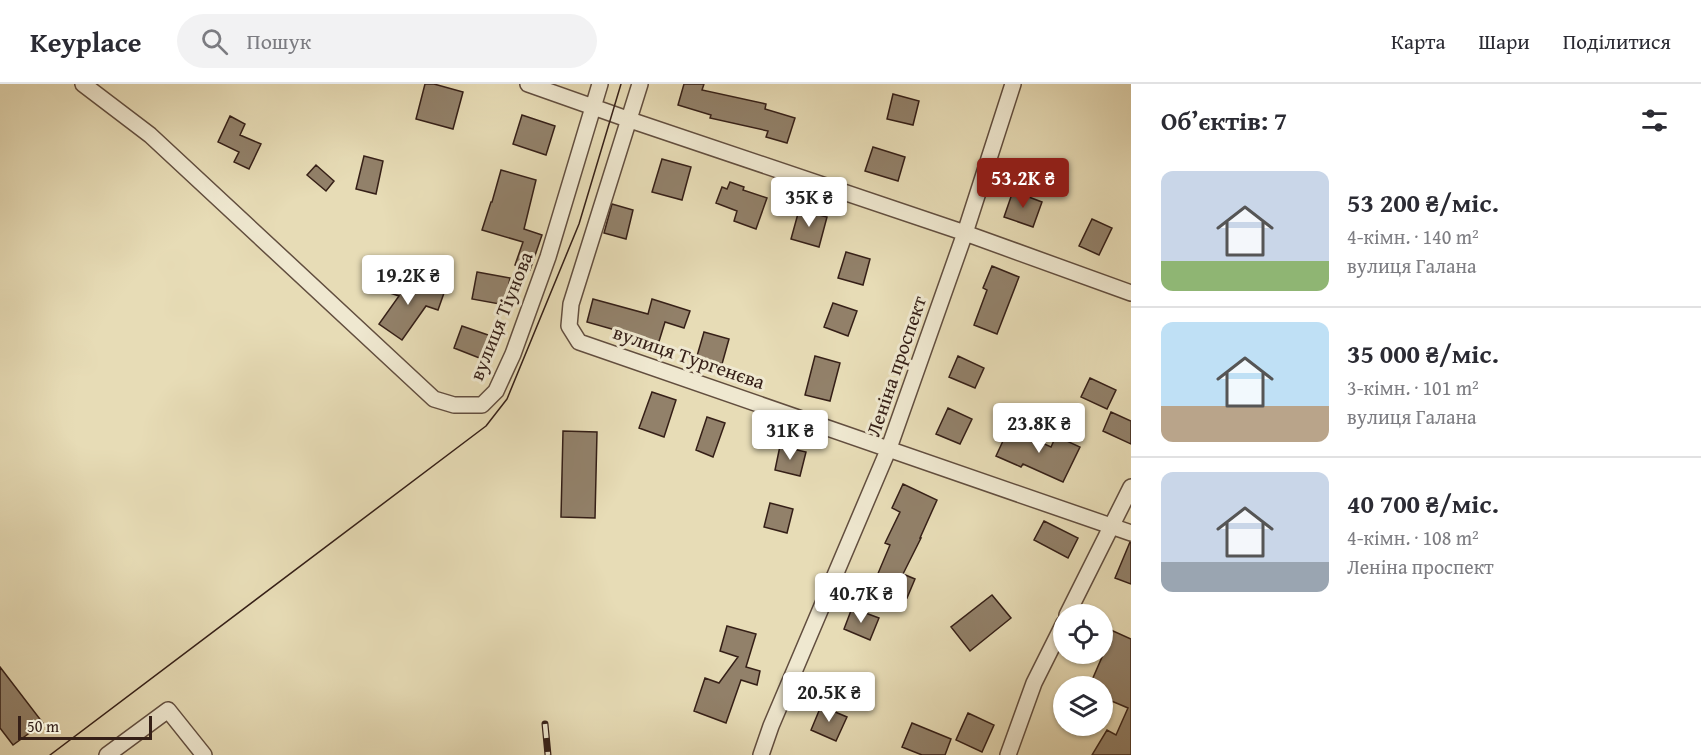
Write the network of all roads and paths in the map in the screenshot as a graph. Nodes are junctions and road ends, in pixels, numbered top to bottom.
1 (83, 84) edge
2 (528, 84) edge
3 (600, 84) edge
4 (640, 84) edge
5 (1013, 84) edge
6 (593, 106) junction
7 (630, 120) junction
8 (964, 233) junction
9 (1131, 293) edge
10 (889, 448) junction
11 (1131, 487) edge
12 (1111, 526) junction
13 (1131, 533) edge
14 (1072, 604) edge
15 (1053, 645) edge
16 (107, 755) edge
17 (204, 755) edge
18 (761, 755) edge
19 (1008, 755) edge

1 - 6 street, вулиця Тіунова
2 - 6 street
3 - 6 street, вулиця Тіунова
4 - 7 street
5 - 8 street, Леніна проспект
6 - 7 street
7 - 8 street
7 - 10 street, вулиця Тургенєва
8 - 9 street
8 - 10 street, Леніна проспект
10 - 12 street, вулиця Тургенєва
10 - 18 street, Леніна проспект
11 - 12 street
12 - 13 street, вулиця Тургенєва
12 - 14 street
15 - 19 street
16 - 17 street

